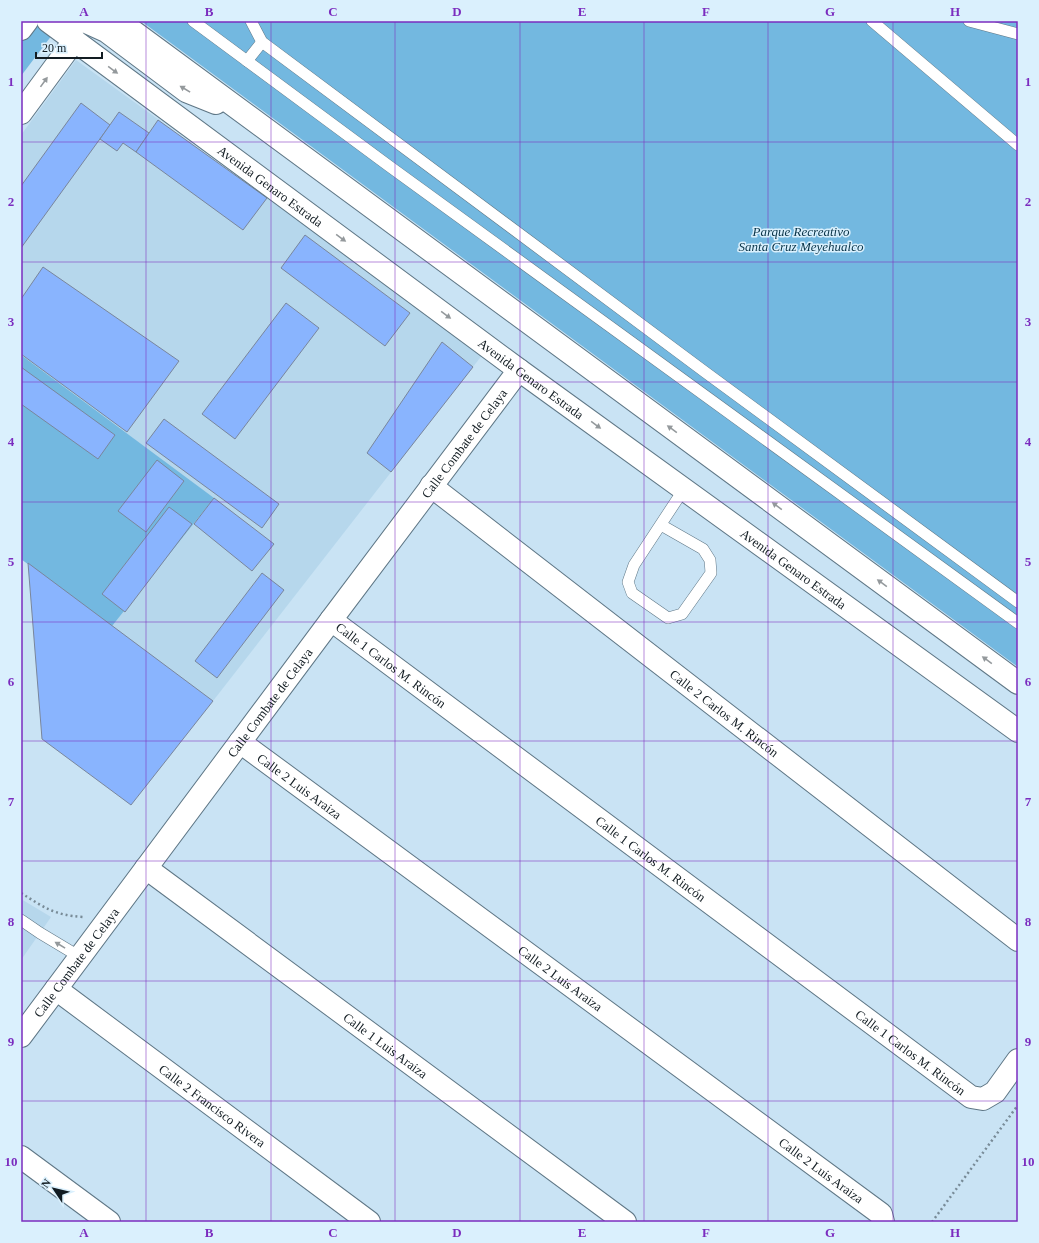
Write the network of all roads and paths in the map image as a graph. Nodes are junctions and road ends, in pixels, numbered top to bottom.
1 (27, 21) edge
2 (48, 21) edge
3 (84, 21) edge
4 (119, 21) edge
5 (193, 21) edge
6 (251, 21) edge
7 (872, 21) edge
8 (968, 21) edge
9 (21, 29) edge
10 (71, 31) edge
11 (1018, 34) edge
12 (262, 42) junction
13 (247, 61) junction
14 (21, 113) edge
15 (246, 116) junction
16 (1018, 145) edge
17 (520, 370) junction
18 (431, 486) junction
19 (684, 489) junction
20 (661, 525) junction
21 (1018, 602) edge
22 (331, 620) junction
23 (1018, 623) edge
24 (1018, 683) edge
25 (1018, 731) edge
26 (240, 742) junction
27 (146, 868) junction
28 (21, 893) edge
29 (21, 920) edge
30 (108, 920) junction
31 (1018, 940) edge
32 (80, 957) junction
33 (56, 989) junction
34 (21, 1036) edge
35 (1018, 1060) edge
36 (1018, 1105) edge
37 (21, 1157) edge
38 (882, 1218) edge
39 (109, 1222) edge
40 (369, 1222) edge
41 (625, 1222) edge
42 (932, 1222) edge

1 - 9 street
2 - 10 street, Avenida Genaro Estrada
15 -> 3 street
4 - 15 street
5 - 13 lane
6 - 12 lane
7 - 16 lane
8 - 11 lane
14 -> 10 street
10 -> 17 street, Avenida Genaro Estrada
12 - 13 lane
12 - 21 lane
13 - 23 lane
24 -> 15 street
17 - 18 street, Calle Combate de Celaya
17 -> 19 street, Avenida Genaro Estrada
18 - 22 street, Calle Combate de Celaya
18 - 31 street, Calle 2 Carlos M. Rincón
19 - 20 lane
19 - 25 street, Avenida Genaro Estrada
20 - 20 lane
22 - 26 street, Calle Combate de Celaya
22 - 35 street, Calle 1 Carlos M. Rincón
26 - 27 street, Calle Combate de Celaya
26 - 38 street, Calle 2 Luis Araiza
27 - 30 street, Calle Combate de Celaya
27 - 41 street, Calle 1 Luis Araiza
28 - 30 path
32 -> 29 lane
30 - 32 street, Calle Combate de Celaya
32 - 33 street, Calle Combate de Celaya
33 - 34 street, Calle Combate de Celaya
33 - 40 street, Calle 2 Francisco Rivera
36 - 42 path
37 - 39 street

